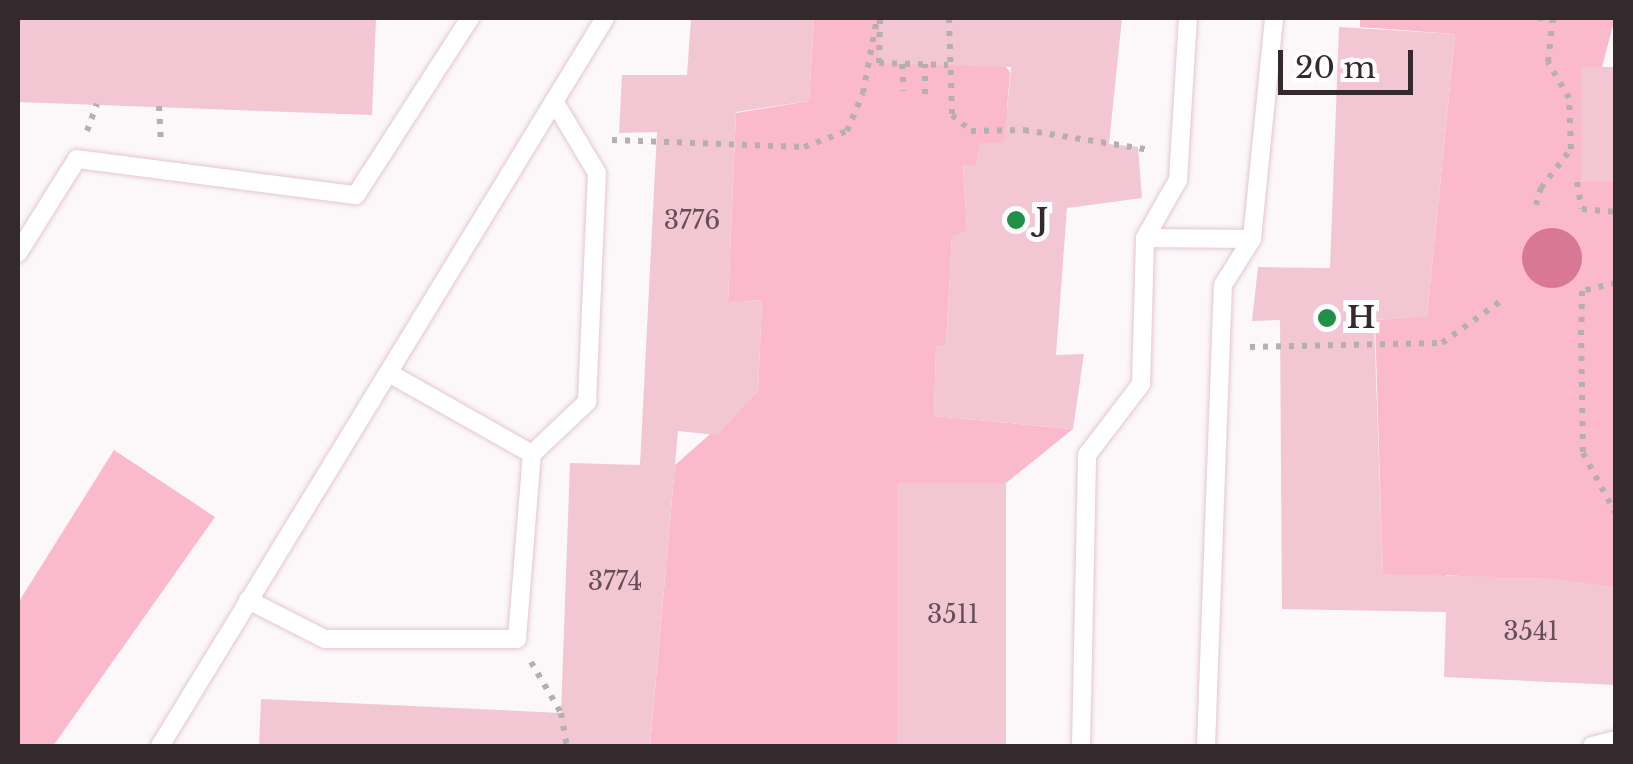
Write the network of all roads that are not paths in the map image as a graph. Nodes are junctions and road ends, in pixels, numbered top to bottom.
1 (470, 18) edge
2 (605, 18) edge
3 (1188, 18) edge
4 (1274, 18) edge
5 (554, 101) junction
6 (1146, 238) junction
7 (1252, 239) junction
8 (18, 254) edge
9 (389, 372) junction
10 (532, 454) junction
11 (248, 600) junction
12 (1616, 740) edge
13 (160, 746) edge
14 (1081, 746) edge
15 (1206, 746) edge
16 (1592, 746) edge

1 - 8 lane
2 - 5 lane
3 - 6 lane
4 - 7 lane
5 - 9 lane
5 - 10 lane
6 - 7 lane
6 - 14 lane
7 - 15 lane
9 - 10 lane
9 - 11 lane
10 - 11 lane
11 - 13 lane
12 - 16 lane

